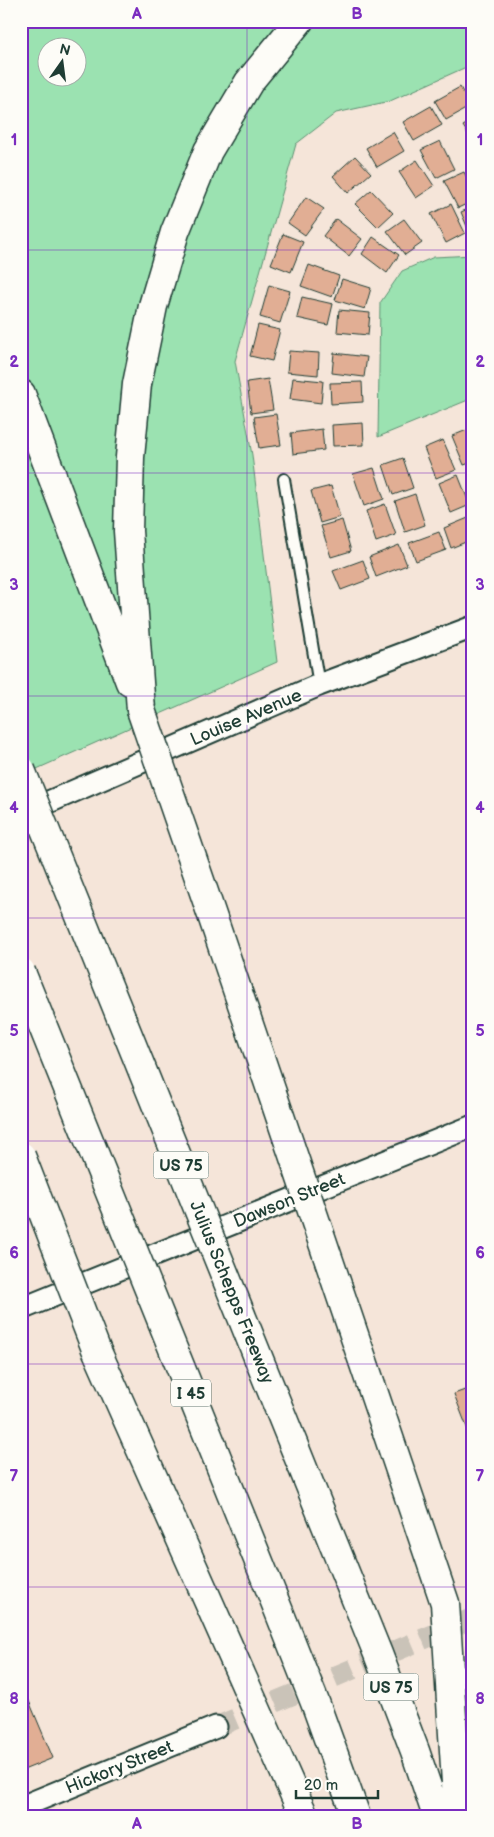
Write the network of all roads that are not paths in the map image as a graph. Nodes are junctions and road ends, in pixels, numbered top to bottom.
1 (299, 21) edge
2 (21, 394) edge
3 (284, 479) dead end
4 (473, 627) edge
5 (319, 686) junction
6 (140, 710) junction
7 (21, 770) edge
8 (21, 814) edge
9 (21, 972) edge
10 (473, 1126) edge
11 (21, 1156) edge
12 (21, 1202) edge
13 (21, 1309) edge
14 (96, 1349) junction
15 (216, 1727) tunnel mouth
16 (21, 1808) edge
17 (304, 1816) edge
18 (356, 1816) edge
19 (437, 1816) edge
20 (458, 1816) edge

1 - 6 highway
2 - 6 highway
3 - 5 lane
4 - 5 street, Louise Avenue
5 - 8 street, Louise Avenue
6 - 20 highway, bridge
7 - 19 highway, Julius Schepps Freeway / US 75, bridge
9 - 18 highway, I 45, bridge
10 - 13 street, Dawson Street
11 - 14 highway, bridge
12 - 14 highway, bridge
14 - 17 highway, bridge
15 - 16 street, Hickory Street

